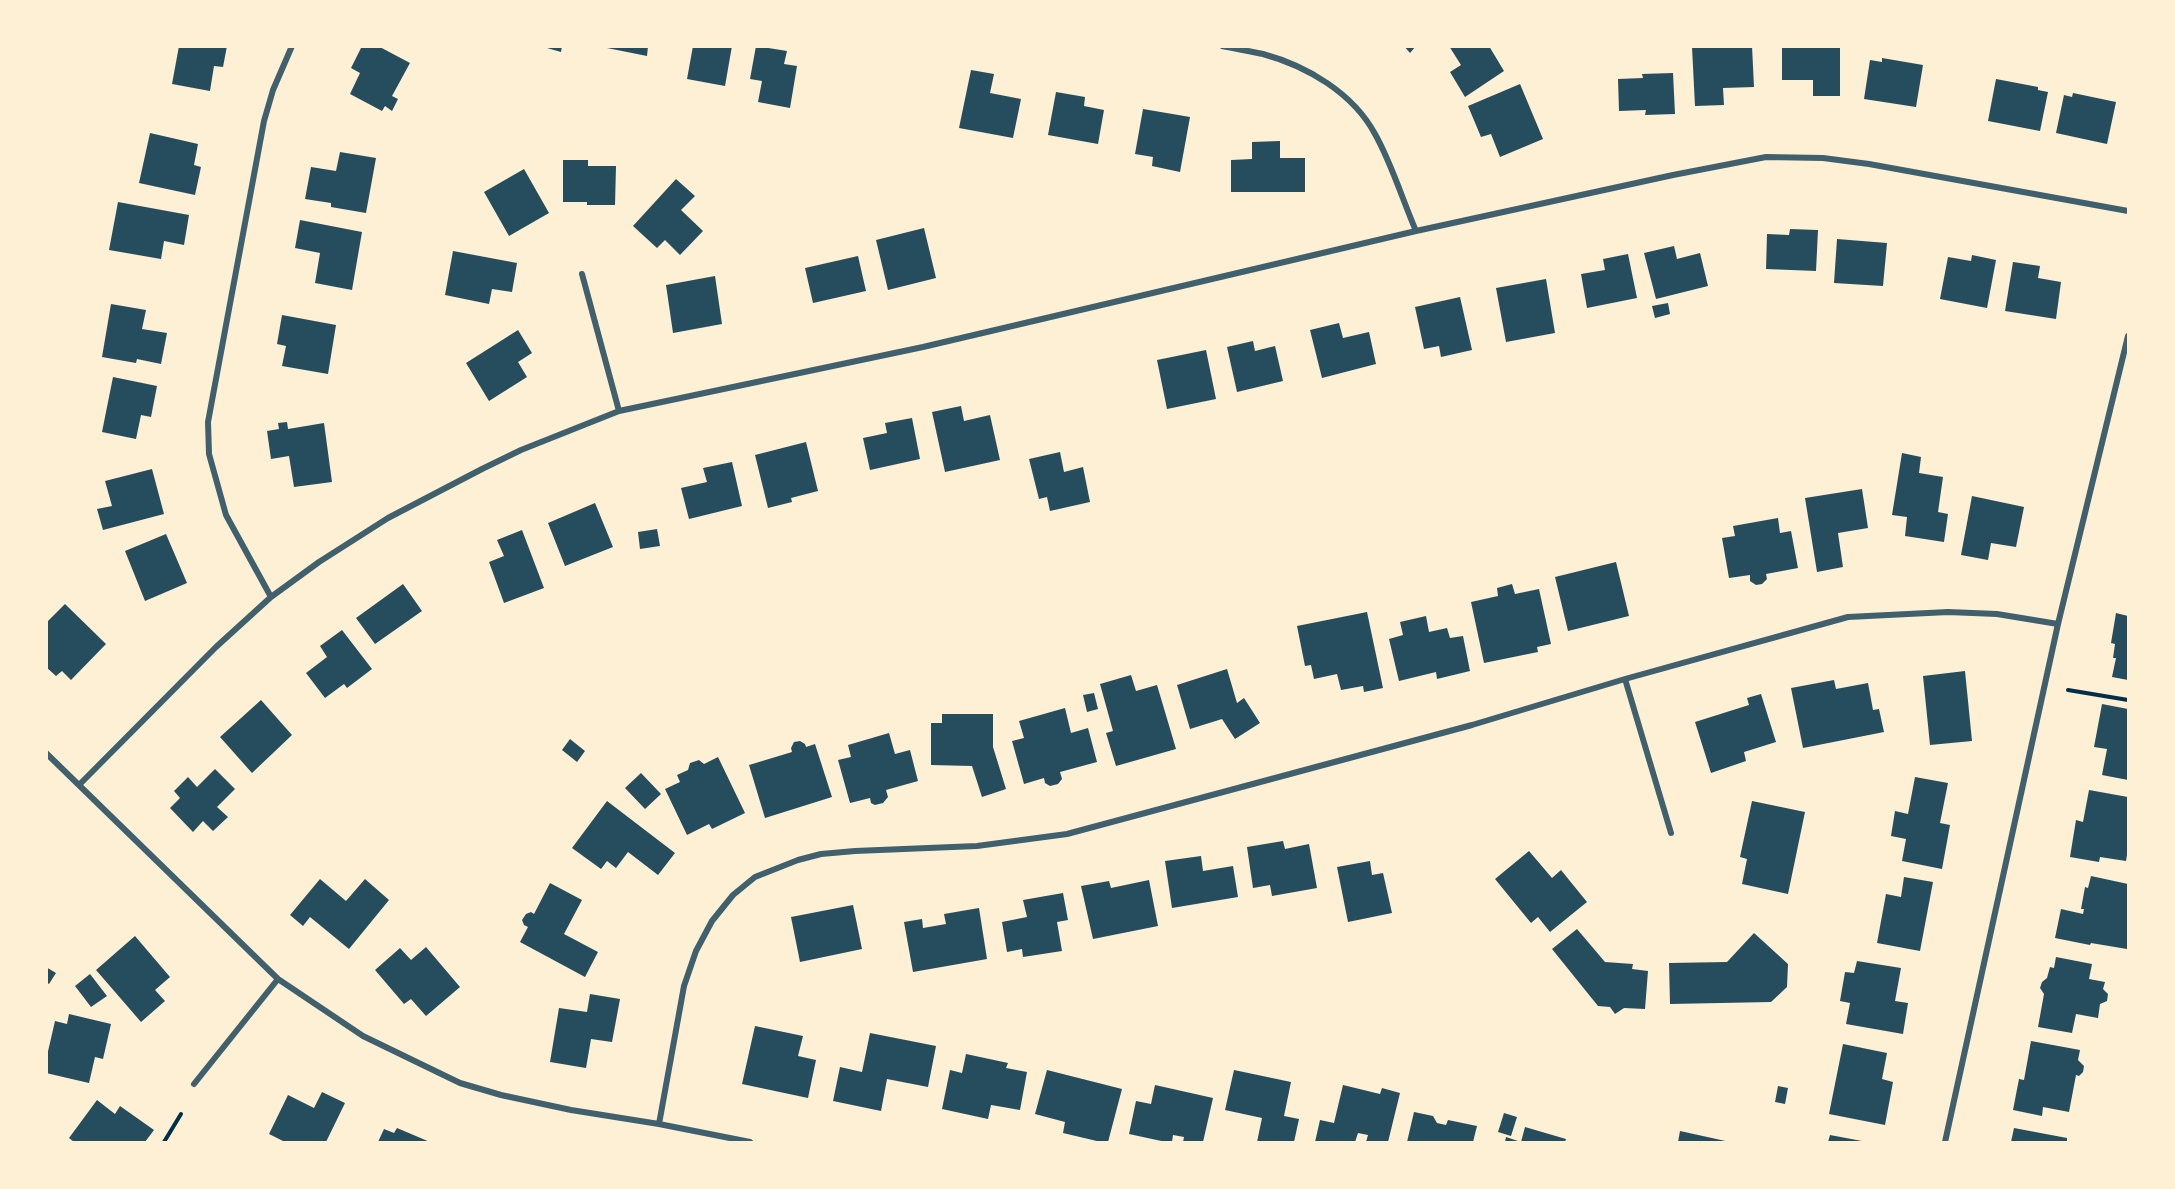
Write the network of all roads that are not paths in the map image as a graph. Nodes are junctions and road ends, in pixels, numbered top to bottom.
1 (292, 46) edge
2 (1222, 46) edge
3 (2128, 211) edge
4 (1416, 231) junction
5 (582, 274) dead end
6 (2128, 336) edge
7 (619, 411) junction
8 (271, 597) junction
9 (2058, 624) junction
10 (1625, 679) junction
11 (46, 753) edge
12 (79, 785) junction
13 (1671, 833) dead end
14 (278, 979) junction
15 (194, 1084) dead end
16 (659, 1124) junction
17 (750, 1143) edge
18 (1945, 1143) edge

1 - 8 street
2 - 4 street
3 - 4 street
4 - 7 street
5 - 7 street
6 - 9 street
7 - 8 street
8 - 12 street
9 - 10 street
9 - 18 street
10 - 13 street
10 - 16 street
11 - 12 street
12 - 14 street
14 - 15 street
14 - 16 street
16 - 17 street

